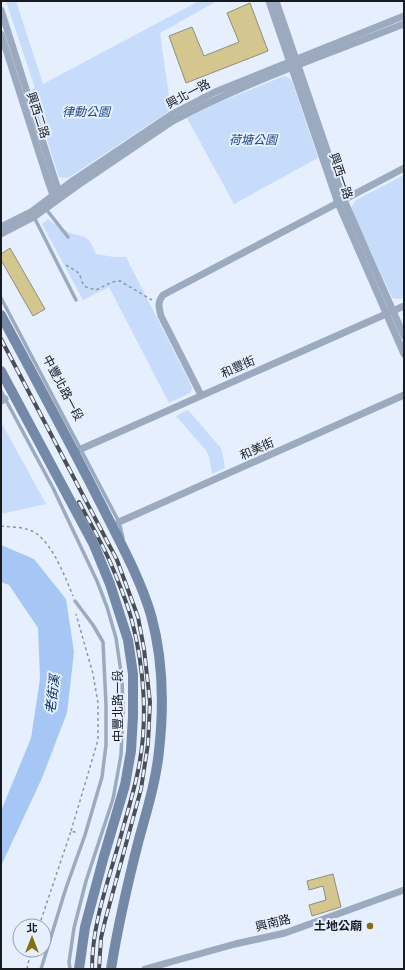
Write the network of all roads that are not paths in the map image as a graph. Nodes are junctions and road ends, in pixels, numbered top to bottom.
1 (269, 1) edge
2 (276, 1) edge
3 (1, 10) edge
4 (404, 16) edge
5 (404, 24) edge
6 (1, 34) edge
7 (294, 64) junction
8 (404, 168) edge
9 (59, 190) junction
10 (56, 197) junction
11 (341, 202) junction
12 (46, 209) junction
13 (33, 215) junction
14 (1, 227) edge
15 (1, 234) edge
16 (68, 237) dead end
17 (1, 298) edge
18 (76, 300) dead end
19 (404, 306) edge
20 (390, 312) junction
21 (1, 315) edge
22 (404, 336) edge
23 (404, 354) edge
24 (1, 370) edge
25 (1, 391) edge
26 (201, 395) junction
27 (404, 395) edge
28 (3, 400) edge
29 (81, 449) junction
30 (119, 522) junction
31 (128, 556) junction
32 (75, 601) road end
33 (404, 890) edge
34 (40, 969) edge
35 (70, 969) edge
36 (80, 969) edge
37 (111, 969) edge
38 (146, 969) edge

1 - 7 street, 興西一路
2 - 7 street
3 - 9 street
4 - 7 street, 興北一路
5 - 7 street
6 - 10 street, 興西二路
7 - 9 street, 興北一路
7 - 10 street
7 - 11 street, 興西一路
8 - 11 street
9 - 10 street, 興北一路
10 - 12 street
10 - 13 street, 興北一路
11 - 20 street, 興西一路
11 - 26 street
12 - 13 street
12 - 16 lane
13 - 14 street, 興北一路
13 - 15 street
13 - 18 lane
17 - 29 lane, 中豐北路一段
19 - 20 street, 和豐街
20 - 22 street
20 - 23 street, 興西一路
20 - 26 street, 和豐街
21 - 31 main road, 中豐北路一段
24 - 36 main road, 中豐北路一段
25 - 28 lane, 中豐北路一段
26 - 29 street, 和豐街
27 - 30 street, 和美街
28 - 35 lane, 中豐北路一段
29 - 30 lane, 中豐北路一段
30 - 31 lane, 中豐北路一段
31 - 37 main road, 中豐北路一段
32 - 34 lane
33 - 38 street, 興南路

